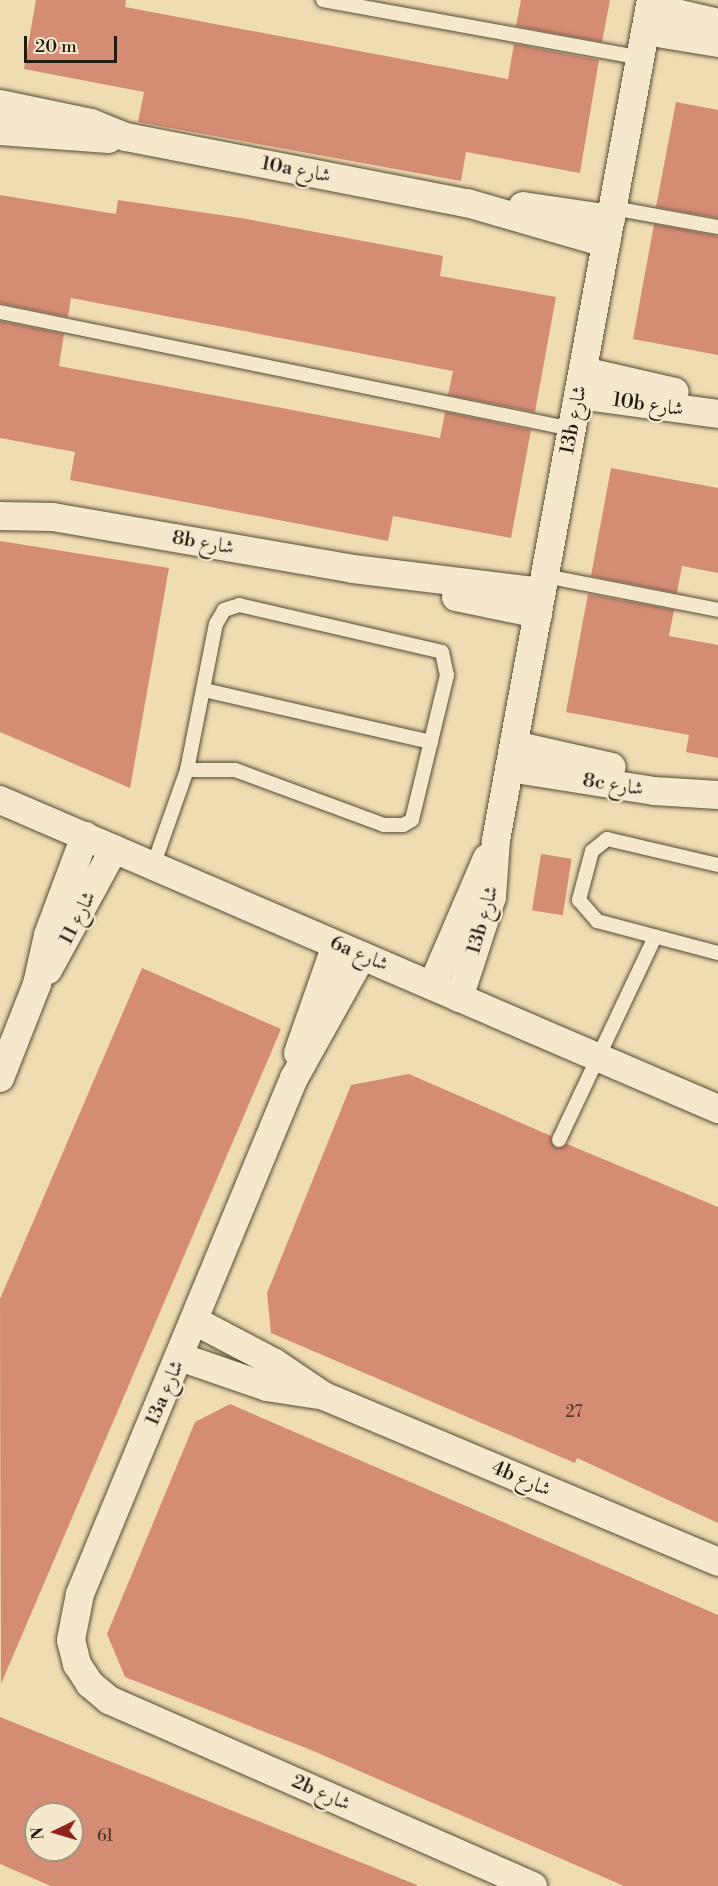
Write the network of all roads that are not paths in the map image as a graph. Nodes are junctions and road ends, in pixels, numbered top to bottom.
1 (323, 0) edge
2 (718, 23) edge
3 (647, 24) edge
4 (718, 43) edge
5 (0, 104) edge
6 (0, 130) edge
7 (126, 137) junction
8 (610, 223) junction
9 (718, 227) edge
10 (0, 312) edge
11 (581, 383) junction
12 (718, 402) edge
13 (718, 414) edge
14 (572, 429) junction
15 (0, 495) edge
16 (0, 516) edge
17 (53, 517) junction
18 (542, 594) junction
19 (718, 610) edge
20 (204, 690) junction
21 (431, 741) junction
22 (512, 756) junction
23 (187, 770) junction
24 (718, 795) edge
25 (0, 800) edge
26 (85, 836) junction
27 (496, 840) junction
28 (114, 849) junction
29 (718, 865) edge
30 (153, 866) junction
31 (655, 937) junction
32 (336, 945) junction
33 (718, 953) edge
34 (362, 956) junction
35 (38, 984) junction
36 (432, 986) junction
37 (459, 998) junction
38 (597, 1057) junction
39 (0, 1078) edge
40 (294, 1078) junction
41 (718, 1109) edge
42 (559, 1140) dead end
43 (195, 1321) junction
44 (180, 1357) junction
45 (324, 1396) junction
46 (718, 1562) edge
47 (110, 1700) joint
48 (533, 1886) edge

1 - 3 lane
2 - 3 street
3 - 4 street
3 - 8 street, 13b شارع
5 - 7 street, 10a شارع
6 - 7 street, 10a شارع
7 - 8 street, 10a شارع
8 - 9 lane
8 - 11 street, 13b شارع
10 - 14 lane
11 - 12 street, 10b شارع
11 - 13 street, 10b شارع
11 - 14 street, 13b شارع
14 - 18 street, 13b شارع
15 - 17 street, 8b شارع
16 - 17 street, 8b شارع
17 - 18 street, 8b شارع
18 - 19 lane
18 - 22 street, 13b شارع
20 - 21 lane
20 - 21 lane
20 - 23 lane
21 - 23 lane
22 - 24 street, 8c شارع
22 - 27 street, 13b شارع
23 - 30 lane
25 - 26 street, 6a شارع
26 - 28 street, 6a شارع
26 - 35 street, شارع 11
27 - 36 street, 13b شارع
27 - 37 street, 13b شارع
28 - 30 street, 6a شارع
28 - 35 street, شارع 11
29 - 31 lane
30 - 32 street, 6a شارع
31 - 33 lane
31 - 38 lane
32 - 34 street, 6a شارع
32 - 40 street, 13a شارع
34 - 36 street, 6a شارع
34 - 40 street, 13a شارع
35 - 39 street, شارع 11
36 - 37 street, 6a شارع
37 - 38 street, 6a شارع
38 - 41 street, 6a شارع
38 - 42 lane
40 - 43 street, 13a شارع
43 - 44 street, 13a شارع
43 - 45 street, 4b شارع
44 - 45 street, 4b شارع
44 - 47 street, 13a شارع
45 - 46 street, 4b شارع
47 - 48 street, 2b شارع

